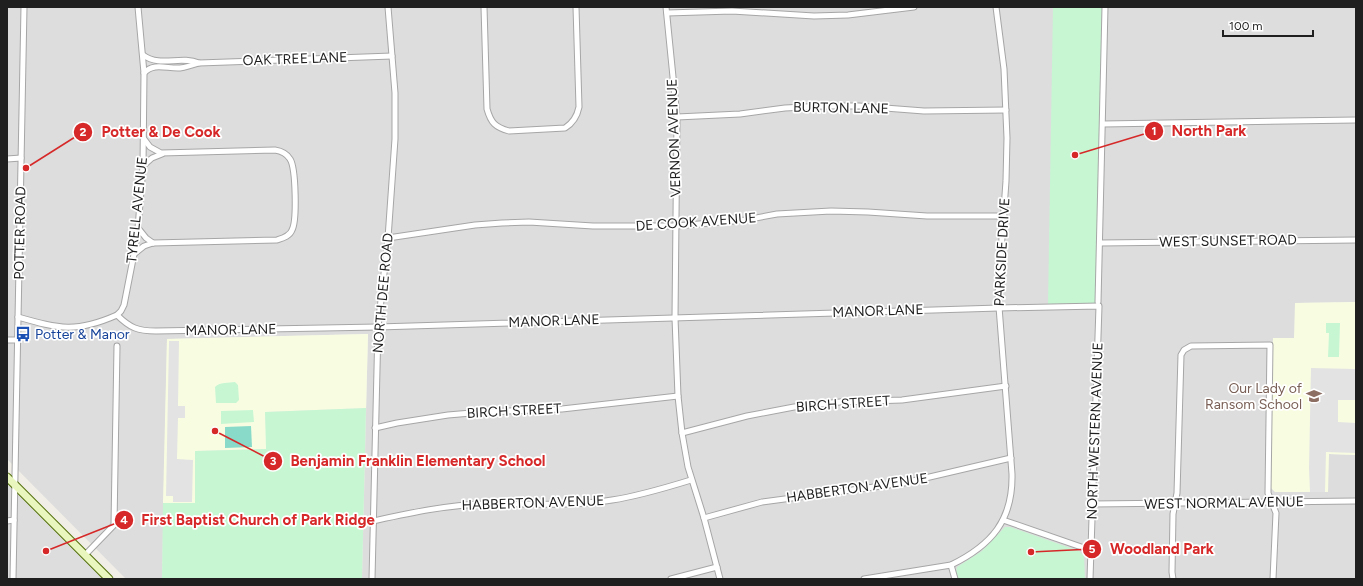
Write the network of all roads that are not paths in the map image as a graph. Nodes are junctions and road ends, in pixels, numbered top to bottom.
1 (24, 7) edge
2 (138, 7) edge
3 (388, 7) edge
4 (484, 7) edge
5 (576, 7) edge
6 (666, 7) edge
7 (914, 7) edge
8 (996, 7) edge
9 (1105, 7) edge
10 (667, 13) junction
11 (143, 55) junction
12 (392, 56) junction
13 (198, 62) junction
14 (144, 73) junction
15 (1006, 110) junction
16 (677, 117) junction
17 (1356, 120) edge
18 (1103, 124) junction
19 (144, 139) junction
20 (169, 153) junction
21 (21, 158) junction
22 (7, 159) edge
23 (143, 166) junction
24 (1004, 216) junction
25 (676, 226) junction
26 (138, 228) junction
27 (388, 238) junction
28 (1356, 240) edge
29 (154, 243) junction
30 (1100, 243) junction
31 (134, 254) junction
32 (1099, 304) junction
33 (999, 308) junction
34 (117, 315) junction
35 (18, 317) junction
36 (674, 318) junction
37 (378, 327) junction
38 (7, 340) edge
39 (18, 340) junction
40 (117, 346) dead end
41 (1006, 386) junction
42 (678, 396) junction
43 (375, 428) junction
44 (682, 433) junction
45 (1011, 458) junction
46 (7, 477) edge
47 (691, 480) junction
48 (15, 486) junction
49 (1356, 501) edge
50 (1272, 503) junction
51 (1092, 504) junction
52 (1176, 504) junction
53 (704, 518) junction
54 (7, 520) edge
55 (14, 520) junction
56 (1003, 520) junction
57 (373, 521) junction
58 (1090, 550) junction
59 (85, 555) junction
60 (952, 565) junction
61 (717, 567) junction
62 (13, 579) edge
63 (110, 579) edge
64 (372, 579) edge
65 (671, 579) edge
66 (720, 579) edge
67 (864, 579) edge
68 (955, 579) edge
69 (1090, 579) edge
70 (1173, 579) edge
71 (1273, 579) edge

1 - 21 street, POTTER ROAD
2 - 11 street, TYRELL AVENUE
3 - 12 street, NORTH DEE ROAD
4 - 5 street
6 - 10 street, VERNON AVENUE
7 - 10 street
8 - 15 street, PARKSIDE DRIVE
9 - 18 street, NORTH WESTERN AVENUE
10 - 16 street, VERNON AVENUE
11 - 13 street, OAK TREE LANE
11 - 14 street, TYRELL AVENUE
12 - 13 street, OAK TREE LANE
12 - 27 street, NORTH DEE ROAD
13 - 14 street, OAK TREE LANE
14 - 19 street, TYRELL AVENUE
15 - 16 street, BURTON LANE
15 - 24 street, PARKSIDE DRIVE
16 - 25 street, VERNON AVENUE
17 - 18 street
18 - 30 street, NORTH WESTERN AVENUE
19 - 20 street
19 - 23 street, TYRELL AVENUE
20 - 23 street
20 - 29 street
21 - 22 street
21 - 35 street, POTTER ROAD
23 - 26 street, TYRELL AVENUE
24 - 25 street, DE COOK AVENUE
24 - 33 street, PARKSIDE DRIVE
25 - 27 street, DE COOK AVENUE
25 - 36 street, VERNON AVENUE
26 - 29 street
26 - 31 street, TYRELL AVENUE
27 - 37 street, NORTH DEE ROAD
28 - 30 street, WEST SUNSET ROAD
29 - 31 street
30 - 32 street, NORTH WESTERN AVENUE
31 - 34 street, TYRELL AVENUE
32 - 33 street, MANOR LANE
32 - 51 street, NORTH WESTERN AVENUE
33 - 36 street, MANOR LANE
33 - 41 street, PARKSIDE DRIVE
34 - 35 street
34 - 37 street, MANOR LANE
35 - 39 street, POTTER ROAD
36 - 37 street, MANOR LANE
36 - 42 street, VERNON AVENUE
37 - 43 street, NORTH DEE ROAD
38 - 39 street
39 - 48 street, POTTER ROAD
40 - 59 street
41 - 44 street, BIRCH STREET
41 - 45 street, PARKSIDE DRIVE
42 - 43 street, BIRCH STREET
42 - 44 street, VERNON AVENUE
43 - 57 street, NORTH DEE ROAD
44 - 47 street, VERNON AVENUE
45 - 53 street, HABBERTON AVENUE
45 - 56 street, PARKSIDE DRIVE
46 - 48 main road
47 - 53 street, VERNON AVENUE
47 - 57 street, HABBERTON AVENUE
48 - 55 street, POTTER ROAD
48 - 59 main road
49 - 50 street, WEST NORMAL AVENUE
50 - 52 street, WEST NORMAL AVENUE
50 - 52 street
50 - 71 street
51 - 52 street, WEST NORMAL AVENUE
51 - 58 street, NORTH WESTERN AVENUE
52 - 70 street
53 - 61 street, VERNON AVENUE
54 - 55 street
55 - 62 street, POTTER ROAD
56 - 58 street
56 - 60 street, PARKSIDE DRIVE
57 - 64 street, NORTH DEE ROAD
58 - 69 street, NORTH WESTERN AVENUE
59 - 63 main road
60 - 67 street
60 - 68 street
61 - 65 street
61 - 66 street, VERNON AVENUE

